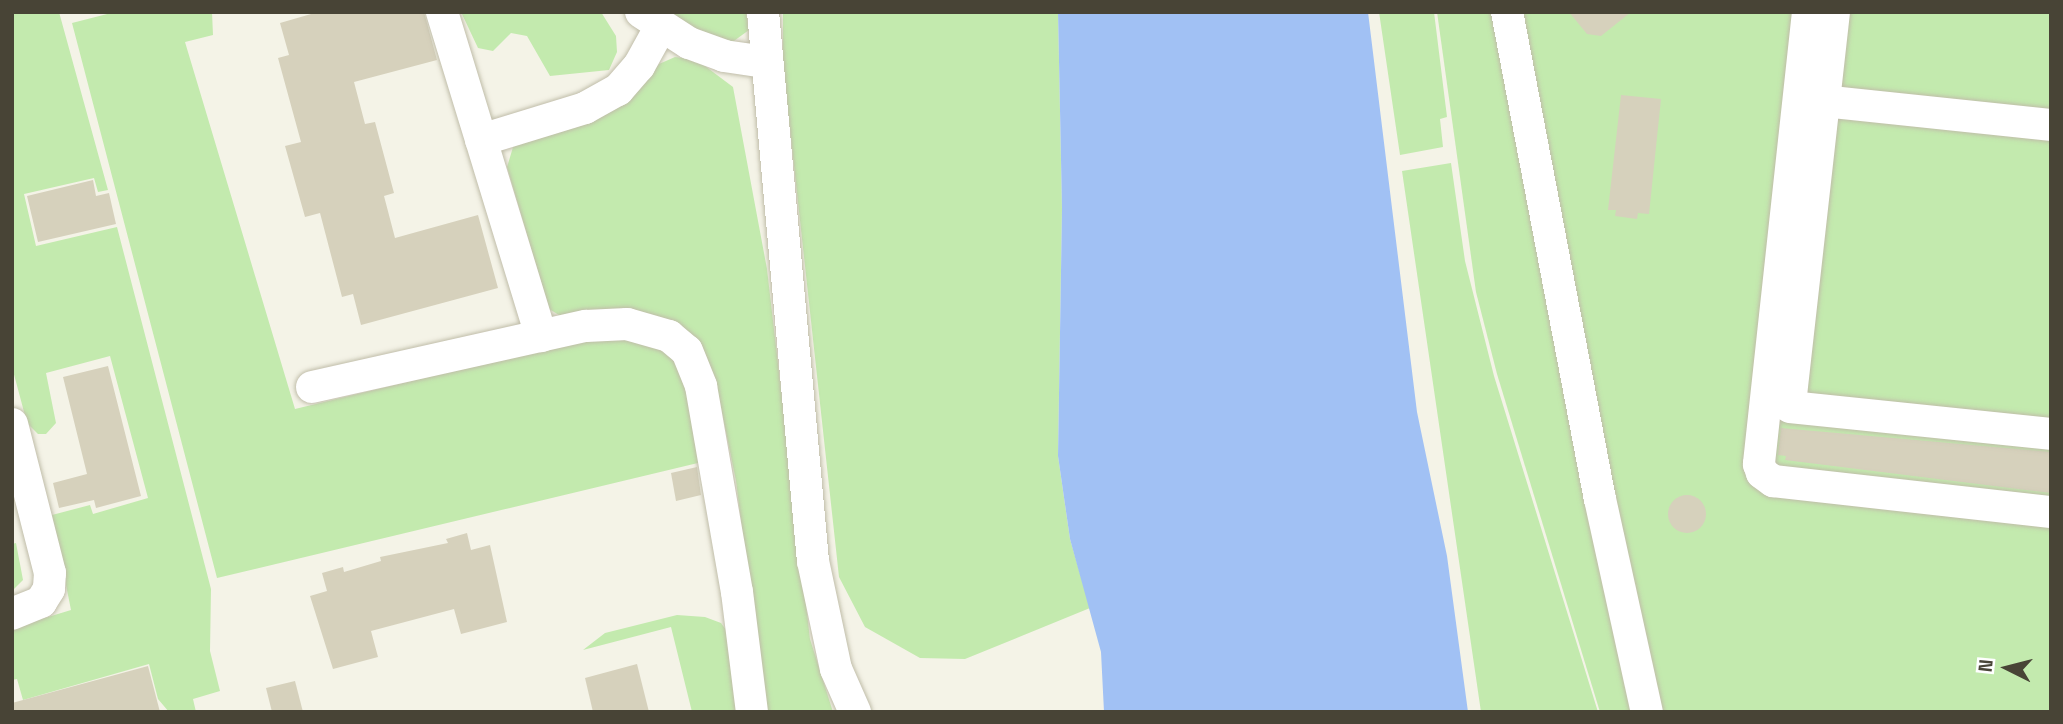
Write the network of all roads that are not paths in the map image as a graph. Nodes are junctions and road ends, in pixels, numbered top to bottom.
1 (442, 12) edge
2 (763, 12) edge
3 (1507, 12) edge
4 (1808, 12) edge
5 (1833, 12) edge
6 (651, 19) edge
7 (765, 62) junction
8 (1823, 101) junction
9 (2051, 125) edge
10 (481, 140) junction
11 (541, 336) junction
12 (312, 387) dead end
13 (12, 424) edge
14 (2051, 434) edge
15 (2051, 512) edge
16 (12, 614) edge
17 (752, 712) edge
18 (855, 712) edge
19 (1647, 712) edge

1 - 10 street
2 - 7 street
3 - 19 street
4 - 15 street
5 - 8 street
6 - 7 street
6 - 10 street
7 - 18 street
8 - 9 street
8 - 14 street
10 - 11 street
11 - 12 street
11 - 17 street
13 - 16 street

